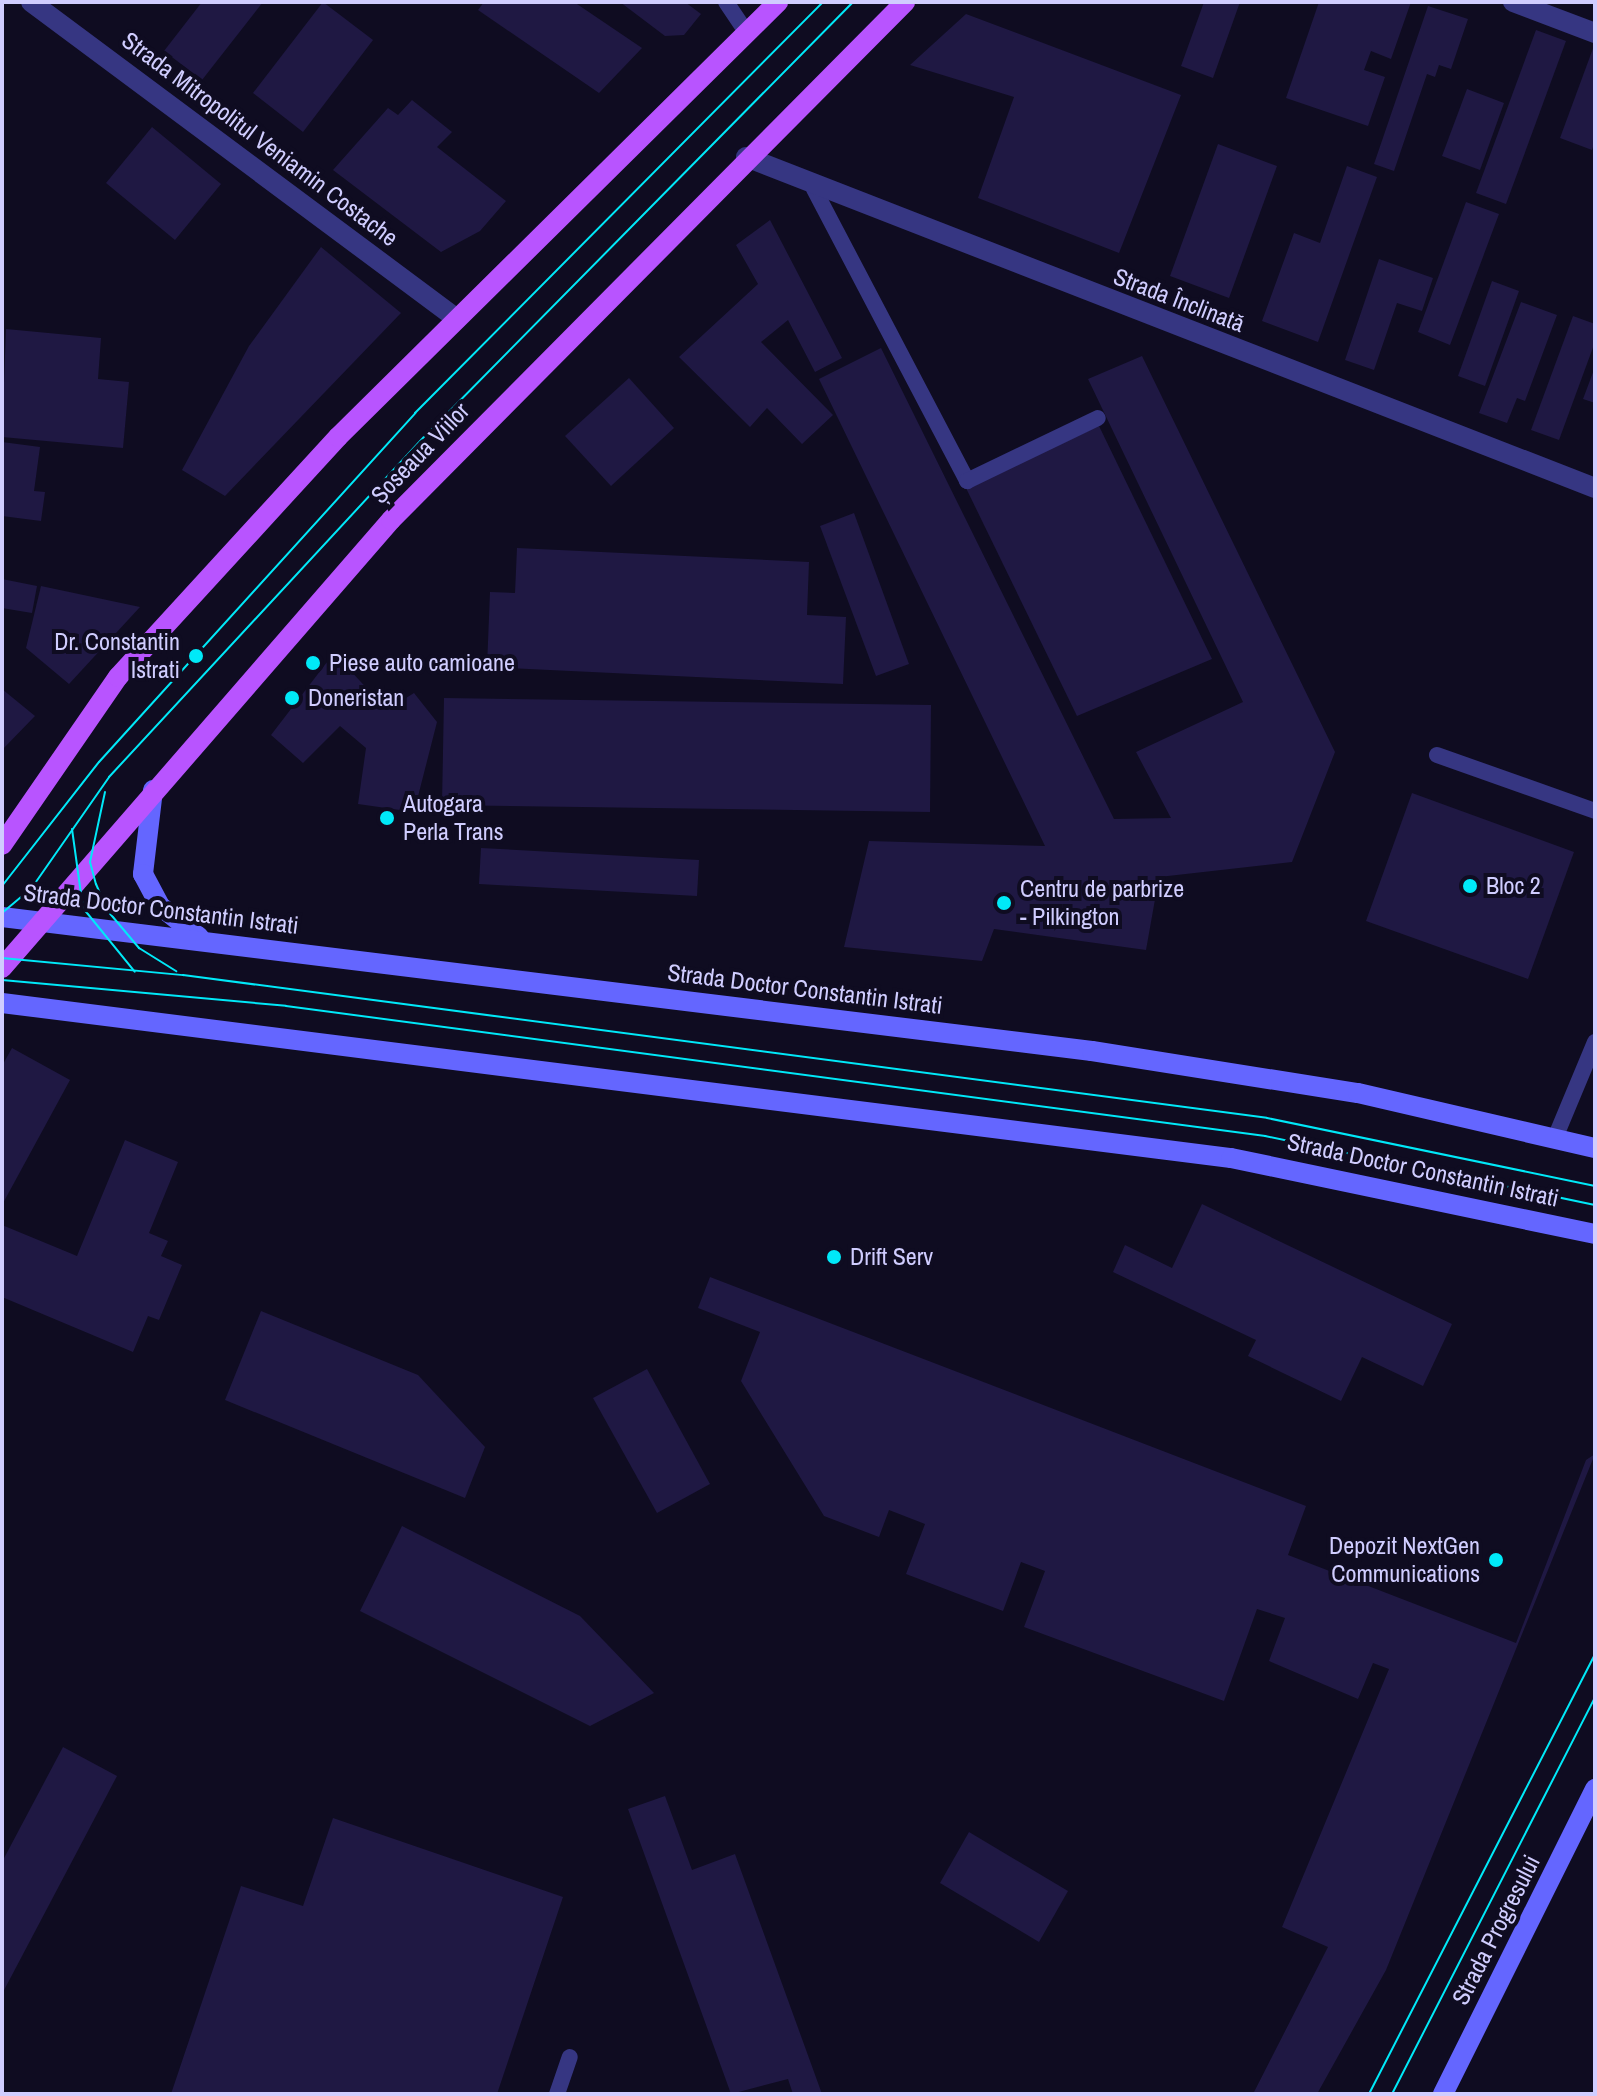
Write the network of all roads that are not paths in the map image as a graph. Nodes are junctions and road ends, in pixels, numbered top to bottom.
1 (31, 2) edge
2 (726, 2) edge
3 (778, 2) edge
4 (905, 2) edge
5 (1513, 2) edge
6 (747, 33) junction
7 (1595, 33) edge
8 (746, 157) junction
9 (814, 189) junction
10 (457, 319) junction
11 (1098, 418) dead end
12 (1595, 488) edge
13 (1437, 755) dead end
14 (153, 790) junction
15 (1595, 811) edge
16 (2, 845) edge
17 (2, 917) edge
18 (37, 921) junction
19 (205, 942) junction
20 (2, 968) edge
21 (2, 1003) edge
22 (1595, 1042) edge
23 (1555, 1138) junction
24 (1595, 1148) edge
25 (1595, 1234) edge
26 (1595, 1789) edge
27 (570, 2057) dead end
28 (557, 2094) edge
29 (1443, 2094) edge

1 - 10 street, Strada Mitropolitul Veniamin Costache
2 - 6 lane
3 - 6 main road
4 - 8 main road, Șoseaua Viilor
5 - 7 street
6 - 10 main road
8 - 9 street, Strada Înclinată
8 - 14 main road, Șoseaua Viilor
9 - 11 lane
9 - 12 street, Strada Înclinată
10 - 16 main road
13 - 15 lane
14 - 18 main road, Șoseaua Viilor
14 - 19 main road
17 - 18 main road, Strada Doctor Constantin Istrati
18 - 19 main road, Strada Doctor Constantin Istrati
18 - 20 main road, Șoseaua Viilor
19 - 23 main road, Strada Doctor Constantin Istrati
21 - 25 main road, Strada Doctor Constantin Istrati
22 - 23 lane
23 - 24 main road, Strada Doctor Constantin Istrati
26 - 29 main road, Strada Progresului
27 - 28 lane

